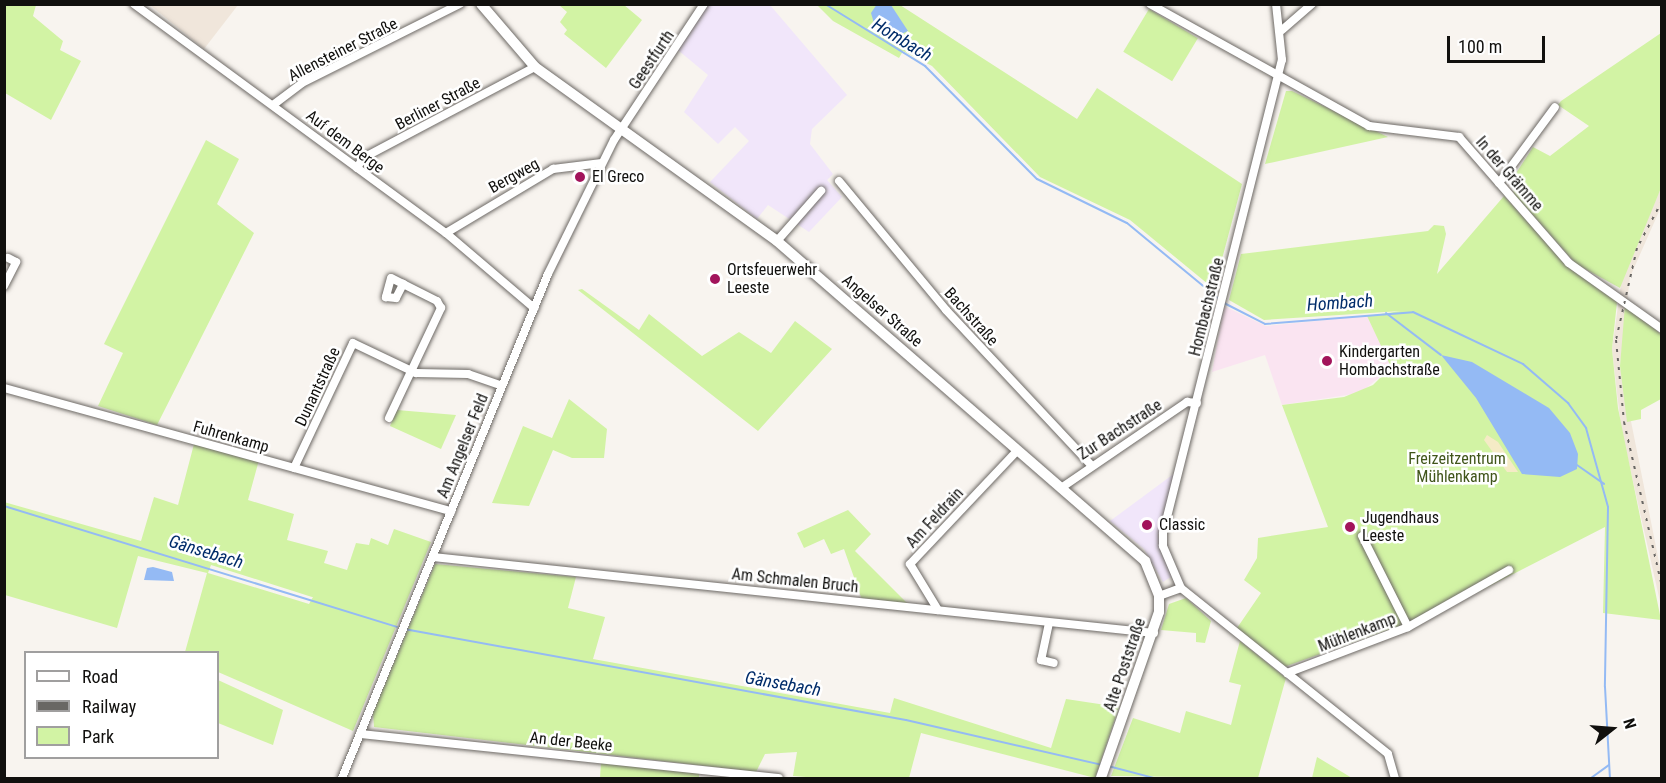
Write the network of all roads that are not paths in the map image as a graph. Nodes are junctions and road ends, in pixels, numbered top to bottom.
1 (134, 4) edge
2 (460, 4) edge
3 (481, 4) edge
4 (704, 4) edge
5 (1150, 4) edge
6 (1276, 4) edge
7 (1312, 4) edge
8 (1282, 30) junction
9 (535, 67) junction
10 (1278, 78) junction
11 (273, 105) junction
12 (1555, 107) dead end
13 (622, 129) junction
14 (602, 163) junction
15 (357, 168) junction
16 (839, 182) dead end
17 (1499, 183) junction
18 (821, 191) dead end
19 (446, 233) junction
20 (777, 241) junction
21 (8, 258) dead end
22 (403, 284) dead end
23 (4, 286) edge
24 (534, 308) junction
25 (1662, 329) edge
26 (411, 370) junction
27 (502, 386) junction
28 (4, 388) edge
29 (1197, 403) junction
30 (389, 418) dead end
31 (1017, 451) junction
32 (1091, 465) junction
33 (294, 468) junction
34 (1061, 488) junction
35 (451, 511) junction
36 (1362, 536) dead end
37 (432, 557) junction
38 (1145, 561) joint
39 (1509, 570) dead end
40 (1181, 588) junction
41 (1159, 596) junction
42 (938, 610) junction
43 (1049, 623) junction
44 (1408, 627) junction
45 (1154, 633) junction
46 (1054, 663) dead end
47 (1287, 673) junction
48 (360, 734) junction
49 (1104, 770) edge
50 (342, 778) edge
51 (779, 778) edge
52 (1395, 778) edge

1 - 11 street, Auf dem Berge
2 - 11 street, Allensteiner Straße
3 - 9 main road, Angelser Straße
4 - 13 street, Geestfurth
5 - 10 street, In der Grämme
6 - 8 street, Hombachstraße
7 - 8 street
8 - 10 street, Hombachstraße
9 - 13 main road, Angelser Straße
9 - 15 street, Berliner Straße
10 - 17 street, In der Grämme
10 - 29 street, Hombachstraße
11 - 15 street, Auf dem Berge
12 - 17 street
13 - 14 street, Am Angelser Feld
13 - 20 main road, Angelser Straße
14 - 19 street, Bergweg
14 - 24 street, Am Angelser Feld
15 - 19 street, Auf dem Berge
16 - 32 street, Bachstraße
17 - 25 street, In der Grämme
18 - 20 street
19 - 24 street, Auf dem Berge
20 - 31 main road, Angelser Straße
21 - 23 street
22 - 26 street
24 - 27 street, Am Angelser Feld
26 - 27 street, Dunantstraße
26 - 30 street
26 - 33 street, Dunantstraße
27 - 35 street, Am Angelser Feld
28 - 33 street, Fuhrenkamp
29 - 32 street, Zur Bachstraße
29 - 40 street, Hombachstraße
31 - 34 main road, Angelser Straße
31 - 42 street, Am Feldrain
32 - 34 street, Zur Bachstraße
33 - 35 street, Fuhrenkamp
34 - 38 main road, Angelser Straße
35 - 37 street, Am Angelser Feld
36 - 44 street, Mühlenkamp
37 - 42 street, Am Schmalen Bruch
37 - 48 street, Am Angelser Feld
38 - 41 main road, Alte Poststraße
39 - 44 street
40 - 41 street
40 - 47 street
41 - 45 main road, Alte Poststraße
42 - 43 street, Am Schmalen Bruch
43 - 45 street, Am Schmalen Bruch
43 - 46 street
44 - 47 street, Mühlenkamp
45 - 49 main road, Alte Poststraße
47 - 52 street
48 - 50 street, Am Angelser Feld
48 - 51 street, An der Beeke

